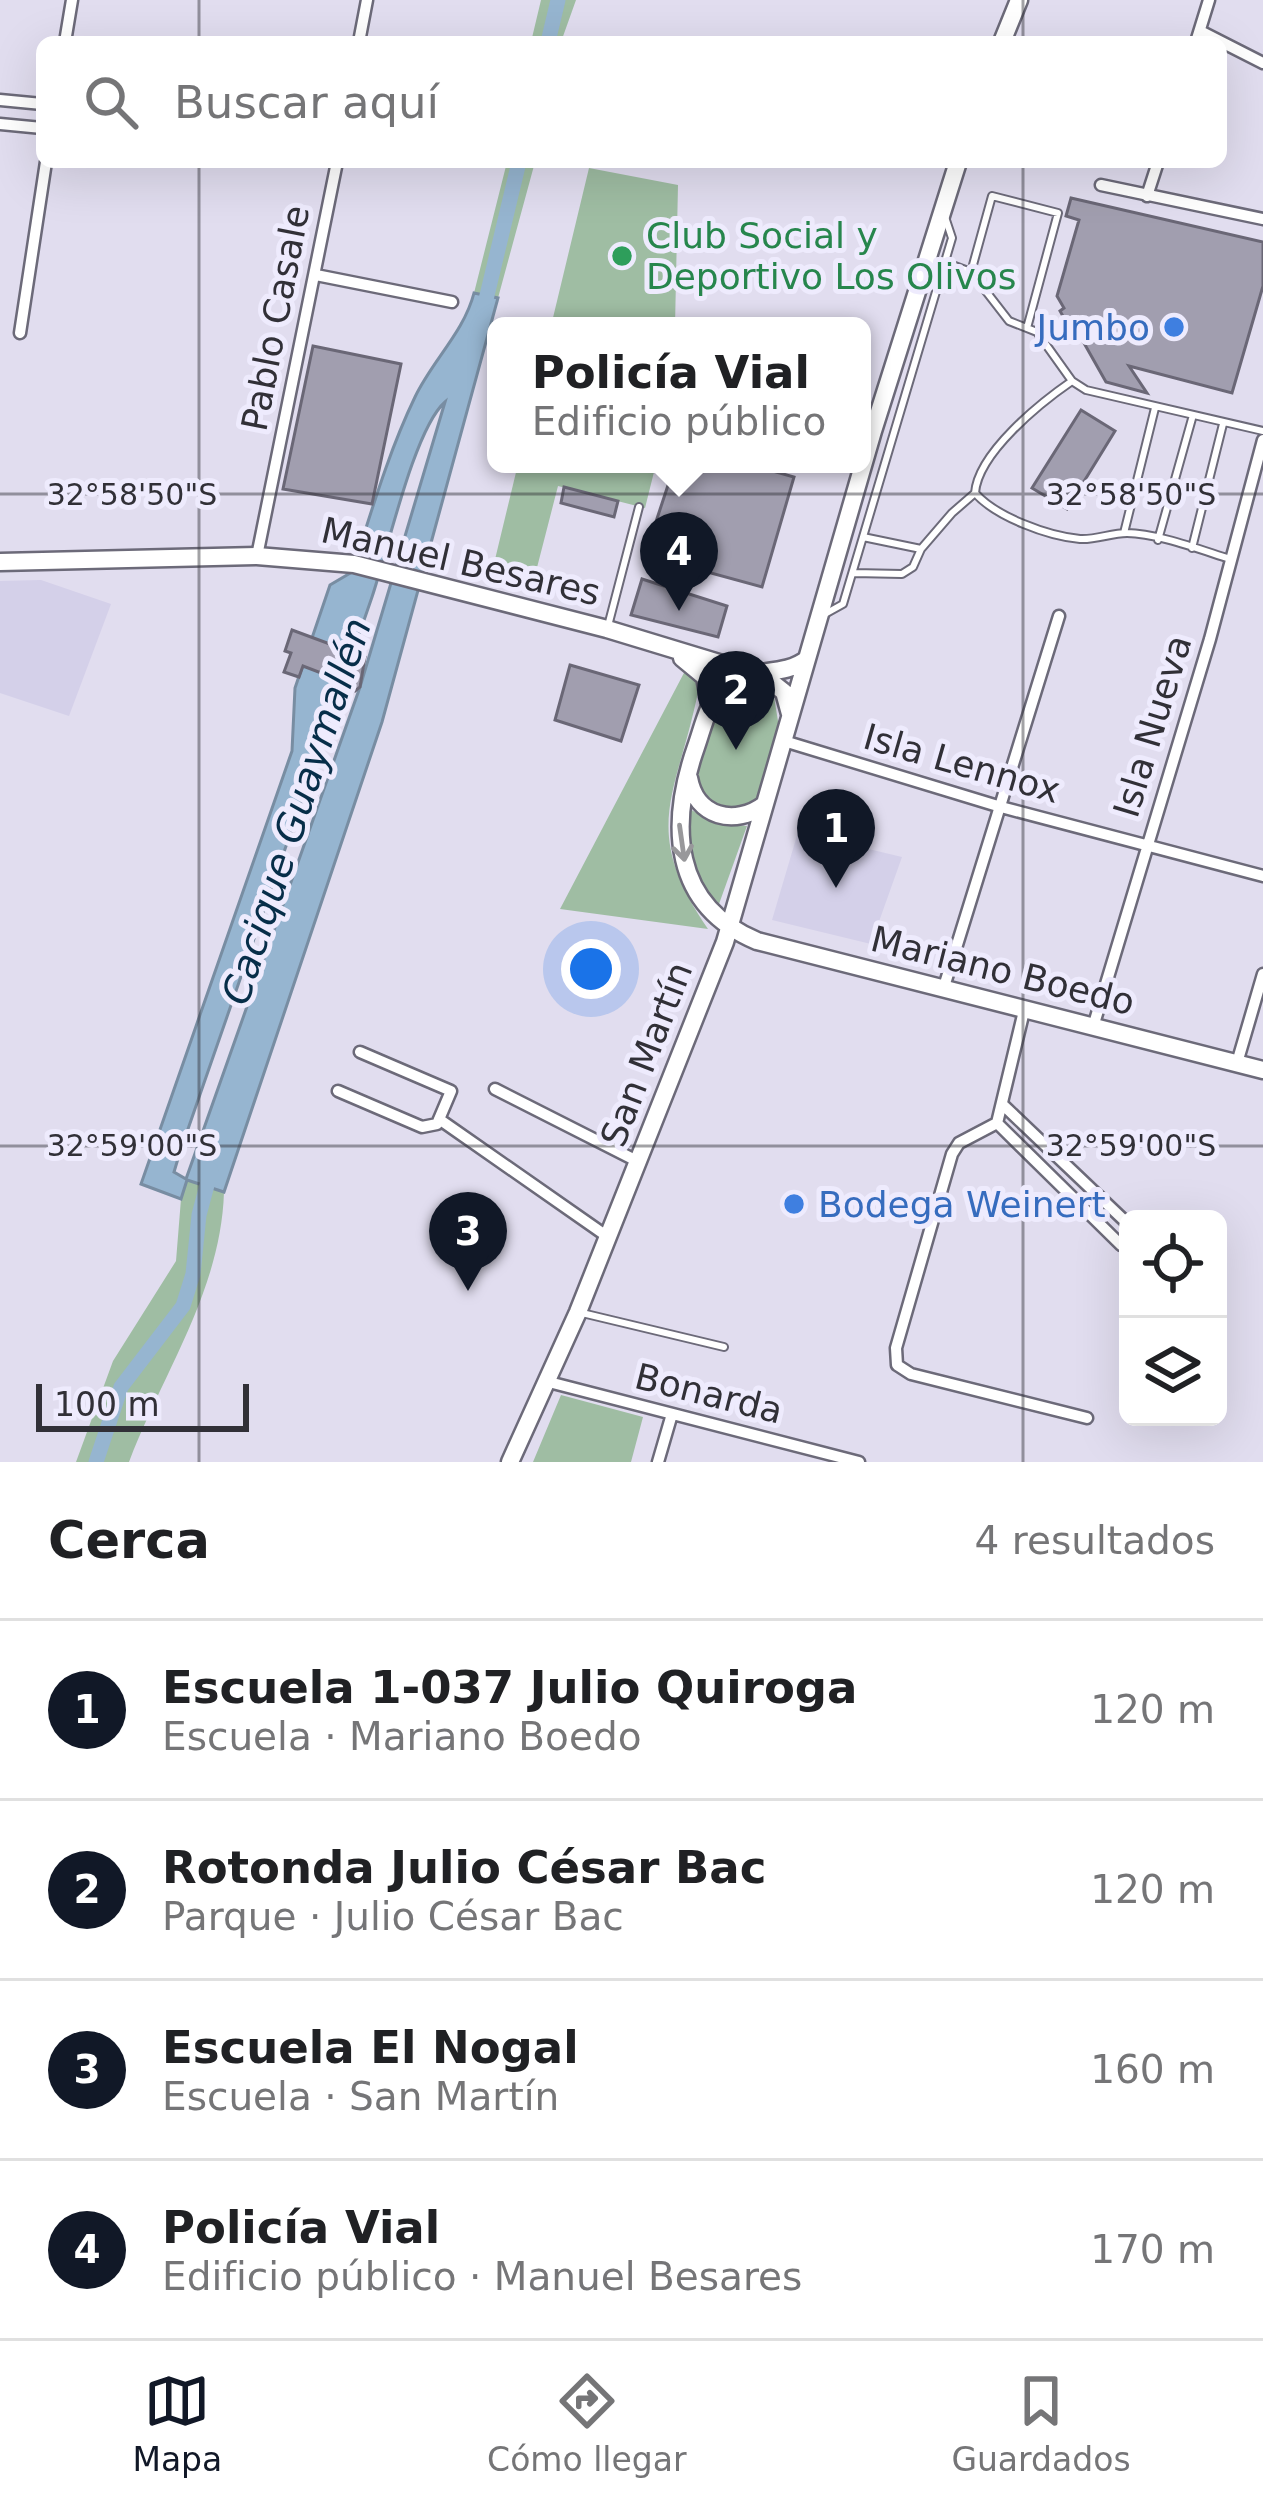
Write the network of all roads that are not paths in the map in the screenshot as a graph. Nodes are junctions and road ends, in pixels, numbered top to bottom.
1 (72, 0) edge
2 (368, 0) edge
3 (1018, 0) edge
4 (1209, 0) edge
5 (66, 36) edge
6 (360, 36) edge
7 (1005, 36) edge
8 (1198, 36) edge
9 (1227, 49) edge
10 (1263, 63) edge
11 (0, 100) edge
12 (36, 103) edge
13 (0, 124) edge
14 (36, 127) edge
15 (45, 168) edge
16 (336, 168) edge
17 (956, 168) edge
18 (1156, 168) edge
19 (1101, 185) dead end
20 (1147, 196) junction
21 (943, 209) junction
22 (1263, 220) edge
23 (944, 262) junction
24 (971, 272) junction
25 (316, 274) junction
26 (452, 302) dead end
27 (1027, 328) junction
28 (20, 333) dead end
29 (1072, 381) junction
30 (1155, 406) junction
31 (1193, 415) junction
32 (1223, 422) junction
33 (1263, 431) edge
34 (1263, 440) edge
35 (871, 442) edge
36 (862, 473) edge
37 (975, 494) junction
38 (639, 506) dead end
39 (1124, 532) junction
40 (863, 537) junction
41 (1158, 540) junction
42 (1192, 548) junction
43 (921, 549) junction
44 (257, 556) junction
45 (1231, 559) junction
46 (0, 562) edge
47 (852, 573) junction
48 (822, 616) junction
49 (1059, 616) dead end
50 (607, 629) junction
51 (661, 646) junction
52 (808, 658) junction
53 (756, 674) junction
54 (710, 706) junction
55 (790, 715) junction
56 (784, 741) junction
57 (690, 764) junction
58 (765, 804) junction
59 (1001, 807) junction
60 (1146, 847) junction
61 (1263, 876) edge
62 (729, 929) junction
63 (1263, 974) edge
64 (943, 990) junction
65 (1024, 1011) junction
66 (1093, 1027) junction
67 (360, 1052) dead end
68 (1238, 1064) junction
69 (1263, 1070) edge
70 (495, 1090) dead end
71 (338, 1091) dead end
72 (1002, 1104) junction
73 (440, 1119) junction
74 (997, 1123) junction
75 (639, 1162) junction
76 (1119, 1215) edge
77 (608, 1237) junction
78 (1119, 1243) edge
79 (578, 1312) junction
80 (724, 1347) dead end
81 (545, 1381) junction
82 (672, 1414) junction
83 (1087, 1418) dead end
84 (510, 1462) edge
85 (658, 1462) edge
86 (859, 1462) edge

1 - 5 street
2 - 6 street
3 - 7 main road
4 - 8 street
9 - 10 street
11 - 12 street
13 - 14 street
15 - 28 street
16 - 25 street, Pablo Casale
17 - 21 main road, San Martín
18 - 20 street
19 - 20 street
20 - 22 street
21 - 23 lane
21 - 35 main road, San Martín
23 - 24 lane
23 - 40 lane
24 - 27 lane
24 - 27 lane
25 - 26 street
25 - 44 street, Pablo Casale
27 - 29 lane
29 - 30 lane
29 - 37 lane
30 - 31 lane
30 - 39 lane
31 - 32 lane
31 - 41 lane
32 - 33 lane
32 - 42 lane
34 - 45 street, Isla Nueva
36 - 48 main road, San Martín
37 - 39 lane
37 - 43 lane
38 - 50 lane
39 - 41 lane
40 - 43 lane
40 - 47 lane
41 - 42 lane
42 - 45 lane
43 - 47 lane
44 - 46 main road, Manuel Besares
44 - 50 main road, Manuel Besares
45 - 60 street, Isla Nueva
47 - 48 lane
48 - 52 main road, San Martín
49 - 59 street
50 - 51 main road, Manuel Besares
51 - 53 main road, Manuel Besares
51 - 54 main road
52 - 53 main road
52 - 55 main road, San Martín
53 - 54 main road
53 - 55 main road
54 - 57 main road
55 - 56 main road, San Martín
56 - 58 main road, San Martín
56 - 59 street, Isla Lennox
57 - 58 main road
57 -> 62 main road
58 - 62 main road, San Martín
59 - 60 street, Isla Lennox
59 - 64 street
60 - 61 street, Isla Lennox
60 - 66 street, Isla Nueva
62 - 64 main road, Mariano Boedo
62 - 75 main road, San Martín
63 - 68 street
64 - 65 main road, Mariano Boedo
65 - 66 main road, Mariano Boedo
65 - 72 street
66 - 68 main road, Mariano Boedo
67 - 73 street
68 - 69 main road, Mariano Boedo
70 - 75 street
71 - 73 street
72 - 74 street
72 - 76 street
73 - 77 street
74 - 78 street
74 - 83 street
75 - 77 main road, San Martín
77 - 79 main road, San Martín
79 - 80 lane
79 - 81 main road, San Martín
81 - 82 street, Bonarda
81 - 84 main road, San Martín
82 - 85 street
82 - 86 street, Bonarda

